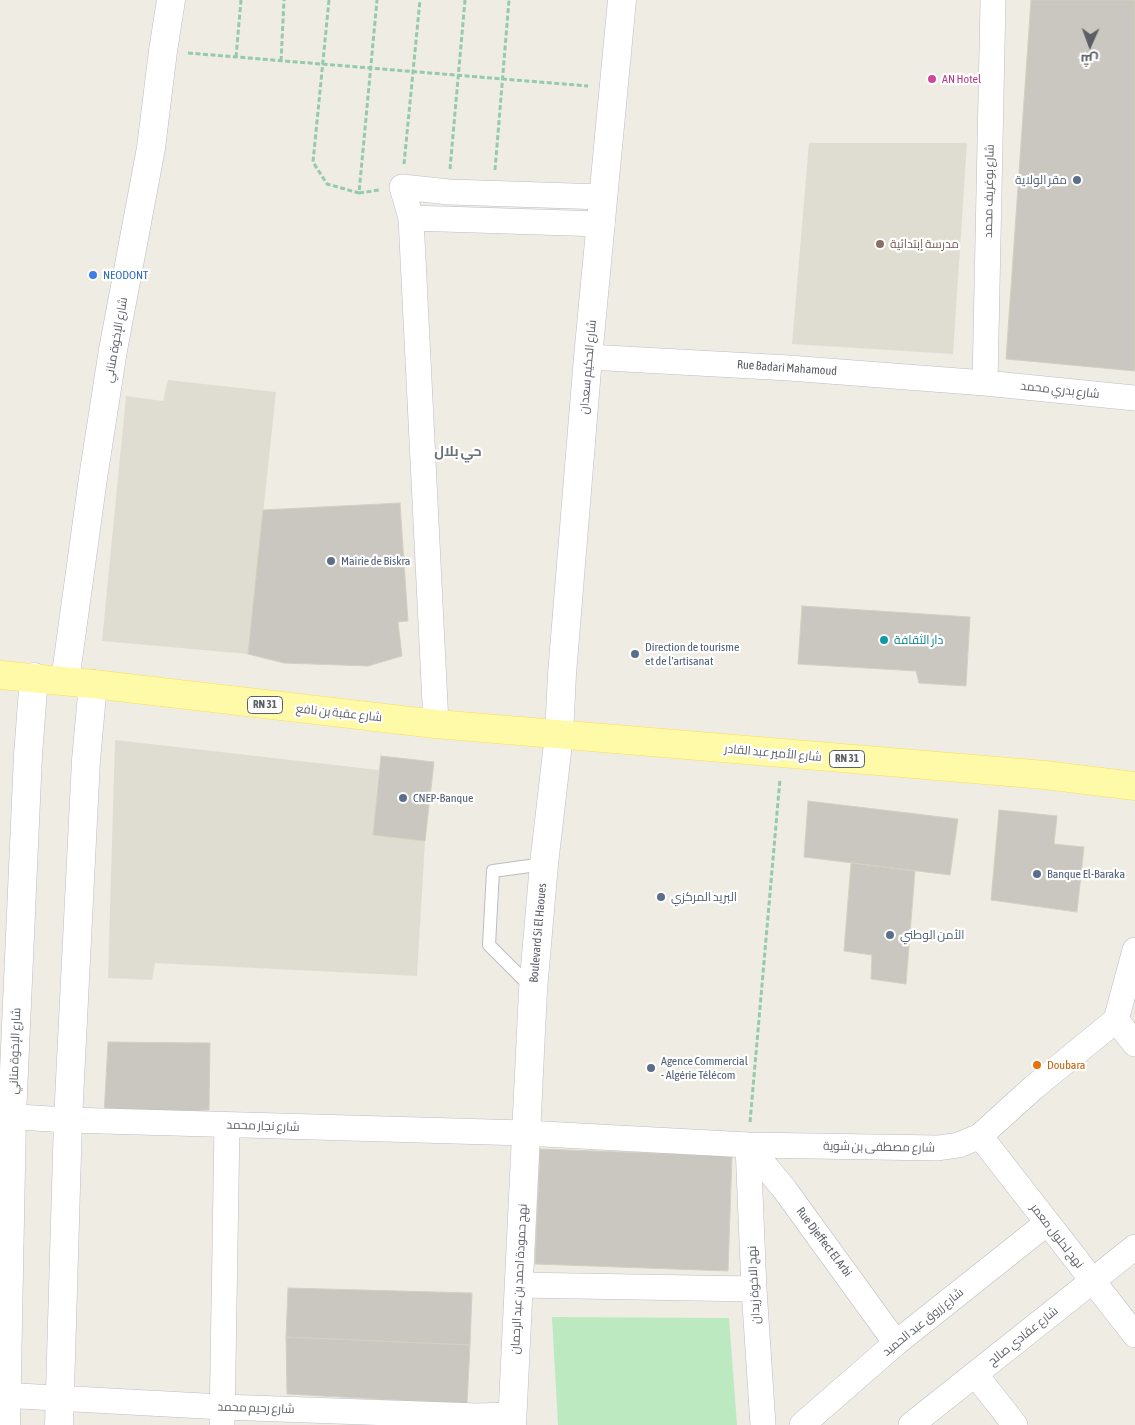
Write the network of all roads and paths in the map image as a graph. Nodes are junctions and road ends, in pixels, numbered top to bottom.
1 (171, 0) edge
2 (241, 0) edge
3 (284, 0) edge
4 (329, 0) edge
5 (377, 0) edge
6 (420, 0) edge
7 (464, 0) edge
8 (509, 0) edge
9 (993, 0) edge
10 (621, 1) edge
11 (163, 51) junction
12 (236, 57) junction
13 (281, 61) junction
14 (322, 64) junction
15 (371, 68) junction
16 (413, 72) junction
17 (458, 76) junction
18 (503, 79) junction
19 (614, 88) junction
20 (402, 187) junction
21 (449, 192) junction
22 (494, 193) junction
23 (604, 197) junction
24 (411, 218) junction
25 (602, 224) junction
26 (588, 357) junction
27 (985, 382) junction
28 (1135, 398) edge
29 (0, 675) edge
30 (34, 677) junction
31 (65, 681) junction
32 (93, 684) junction
33 (436, 724) junction
34 (559, 735) junction
35 (782, 754) junction
36 (1135, 786) edge
37 (544, 864) junction
38 (1135, 950) edge
39 (533, 990) junction
40 (1116, 1020) junction
41 (1135, 1044) edge
42 (6, 1116) edge
43 (68, 1120) junction
44 (226, 1124) junction
45 (525, 1133) junction
46 (980, 1136) junction
47 (748, 1145) junction
48 (1047, 1223) junction
49 (1135, 1247) edge
50 (1093, 1281) junction
51 (518, 1284) junction
52 (754, 1289) junction
53 (1135, 1335) edge
54 (896, 1343) junction
55 (976, 1374) junction
56 (3, 1395) edge
57 (60, 1398) junction
58 (222, 1416) edge
59 (512, 1420) edge
60 (6, 1425) edge
61 (59, 1425) edge
62 (763, 1425) edge
63 (802, 1425) edge
64 (911, 1425) edge
65 (1015, 1425) edge

1 - 11 street, شارع الإخوة مناني
2 - 12 path
3 - 13 path
4 - 14 path
5 - 15 path
6 - 16 path
7 - 17 path
8 - 18 path
9 - 27 street, شارع بوغريف محمد
10 - 19 street, شارع الحكيم سعدان
11 - 12 path
11 - 31 street, شارع الإخوة مناني
12 - 13 path
13 - 14 path
14 - 15 path
14 - 15 path
15 - 16 path
16 - 17 path
16 - 20 path
17 - 18 path
17 - 21 path
18 - 19 path
18 - 22 path
19 - 23 street, شارع الحكيم سعدان
20 - 21 street
20 - 24 street
21 - 22 street
22 - 23 street
23 - 25 street, شارع الحكيم سعدان
24 - 25 street
24 - 33 street
25 - 26 street, شارع الحكيم سعدان
26 - 27 street, Rue Badari Mahamoud
26 - 34 street, شارع الحكيم سعدان
27 - 28 street, شارع بدري محمد
29 - 30 main road, شارع عقبة بن نافع / RN 31
30 - 31 main road, شارع عقبة بن نافع / RN 31
30 - 42 street, شارع الإخوة مناني
31 - 32 main road, شارع عقبة بن نافع / RN 31
32 - 33 main road, شارع عقبة بن نافع / RN 31
32 - 43 street
33 - 34 main road, شارع عقبة بن نافع / RN 31
34 - 35 main road, شارع الأمير عبد القادر / RN 31
34 - 37 street, Boulevard Si El Haoues
35 - 36 main road, شارع الأمير عبد القادر / RN 31
35 - 47 path
37 - 39 street, Boulevard Si El Haoues
37 - 39 lane
38 - 40 street
39 - 45 street, Boulevard Si El Haoues
40 - 41 street
40 - 46 street, شارع مصطفى بن شوية
42 - 43 street, شارع نجار محمد
42 - 56 street, شارع الإخوة مناني
43 - 44 street, شارع نجار محمد
43 - 57 street
44 - 45 street, شارع نجار محمد
44 - 58 street
45 - 47 street, شارع مصطفى بن شوية
45 - 51 street, نهج حمودة احمد بن عبد الرحمان
46 - 47 street, شارع مصطفى بن شوية
46 - 48 street, نهج لحلول معمر
47 - 52 street, نهج الاخوة زيدان
47 - 54 street, Rue Djeffect El Arbi
48 - 50 street, نهج لحلول معمر
48 - 54 street, شارع زروق عبد الحميد
49 - 50 street, شارع عقادي صالح
50 - 53 street, نهج لحلول معمر
50 - 55 street, شارع عقادي صالح
51 - 52 street
51 - 59 street, نهج حمودة احمد بن عبد الرحمان
52 - 62 street, نهج الاخوة زيدان
54 - 63 street, شارع زروق عبد الحميد
55 - 64 street, شارع عقادي صالح
55 - 65 street
56 - 57 street, شارع رحيم محمد
56 - 60 street, شارع الإخوة مناني
57 - 58 street, شارع رحيم محمد
57 - 61 street
58 - 59 street, شارع رحيم محمد

